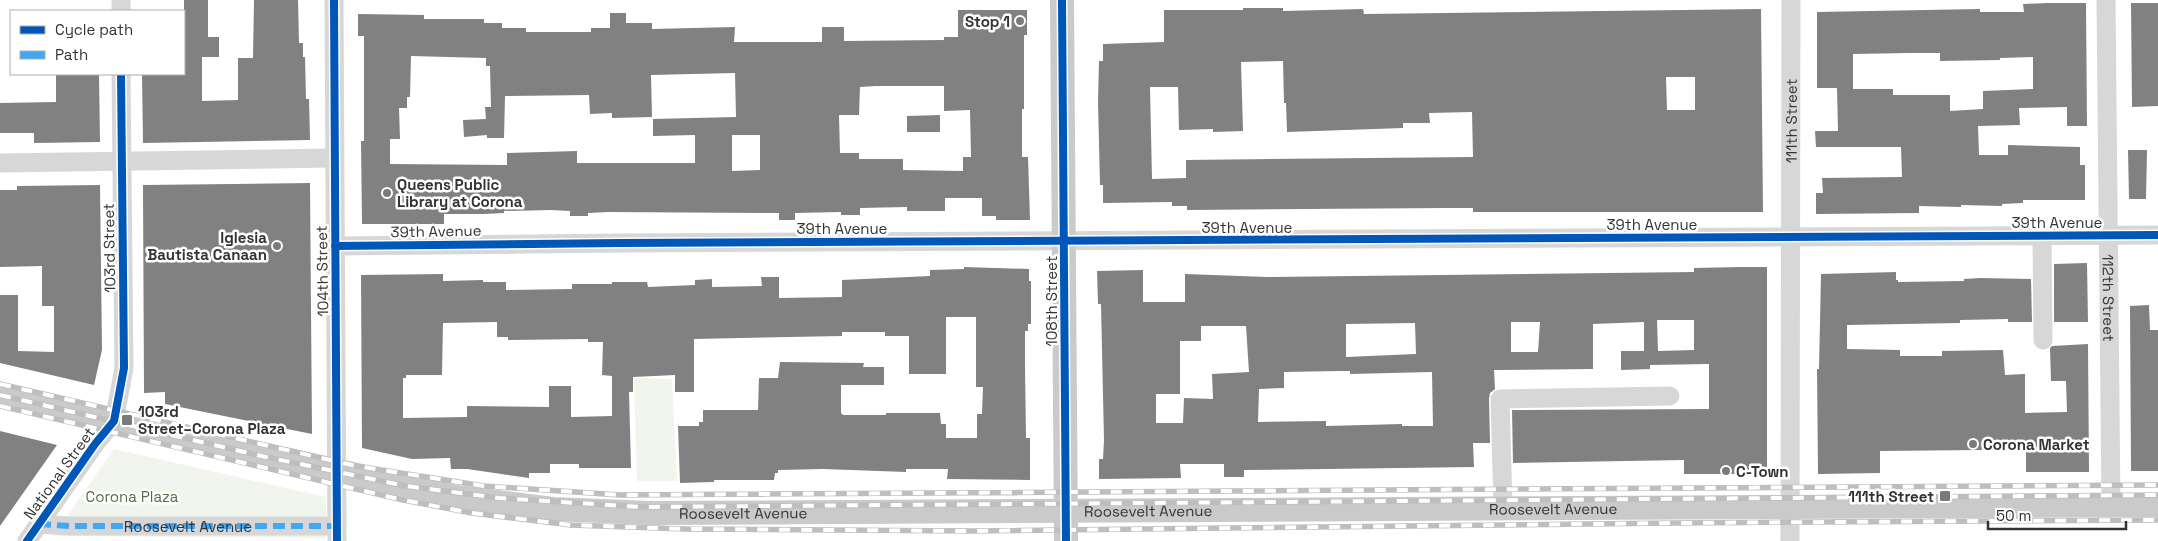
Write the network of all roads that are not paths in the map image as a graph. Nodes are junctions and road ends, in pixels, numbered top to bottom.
1 (334, 0) edge
2 (1062, 0) edge
3 (1791, 0) edge
4 (2106, 0) edge
5 (122, 75) edge
6 (334, 158) junction
7 (0, 162) edge
8 (122, 162) junction
9 (2158, 235) edge
10 (2042, 236) junction
11 (2109, 236) junction
12 (1790, 237) junction
13 (1065, 241) junction
14 (335, 246) junction
15 (2043, 340) dead end
16 (0, 396) edge
17 (1670, 396) dead end
18 (114, 421) junction
19 (337, 471) junction
20 (1790, 506) junction
21 (2111, 506) junction
22 (2158, 506) edge
23 (1503, 508) junction
24 (1066, 510) junction
25 (39, 524) junction
26 (337, 533) edge
27 (27, 541) edge
28 (1066, 541) edge
29 (1790, 541) edge

1 - 6 street, 104th Street
2 - 13 main road, 108th Street
3 - 12 street, 111th Street
4 - 11 street, 112th Street
5 - 8 street, 103rd Street
6 - 8 street
6 - 14 street, 104th Street
7 - 8 street
8 - 18 street, 103rd Street
9 - 11 street, 39th Avenue
10 - 11 street, 39th Avenue
10 - 12 street, 39th Avenue
10 - 15 street
11 - 21 street, 112th Street
12 - 13 street, 39th Avenue
12 - 20 street, 111th Street
13 - 14 street, 39th Avenue
13 - 24 main road, 108th Street
14 - 19 street, 104th Street
16 - 18 main road, Roosevelt Avenue
17 - 23 street
18 - 19 main road, Roosevelt Avenue
18 - 25 street, National Street
19 - 24 main road, Roosevelt Avenue
19 - 26 street, 104th Street
20 - 21 main road, Roosevelt Avenue
20 - 23 main road, Roosevelt Avenue
20 - 29 street, 111th Street
21 - 22 main road, Roosevelt Avenue
23 - 24 main road, Roosevelt Avenue
24 - 28 main road, 108th Street
25 - 26 street, Roosevelt Avenue
25 - 27 street, National Street

